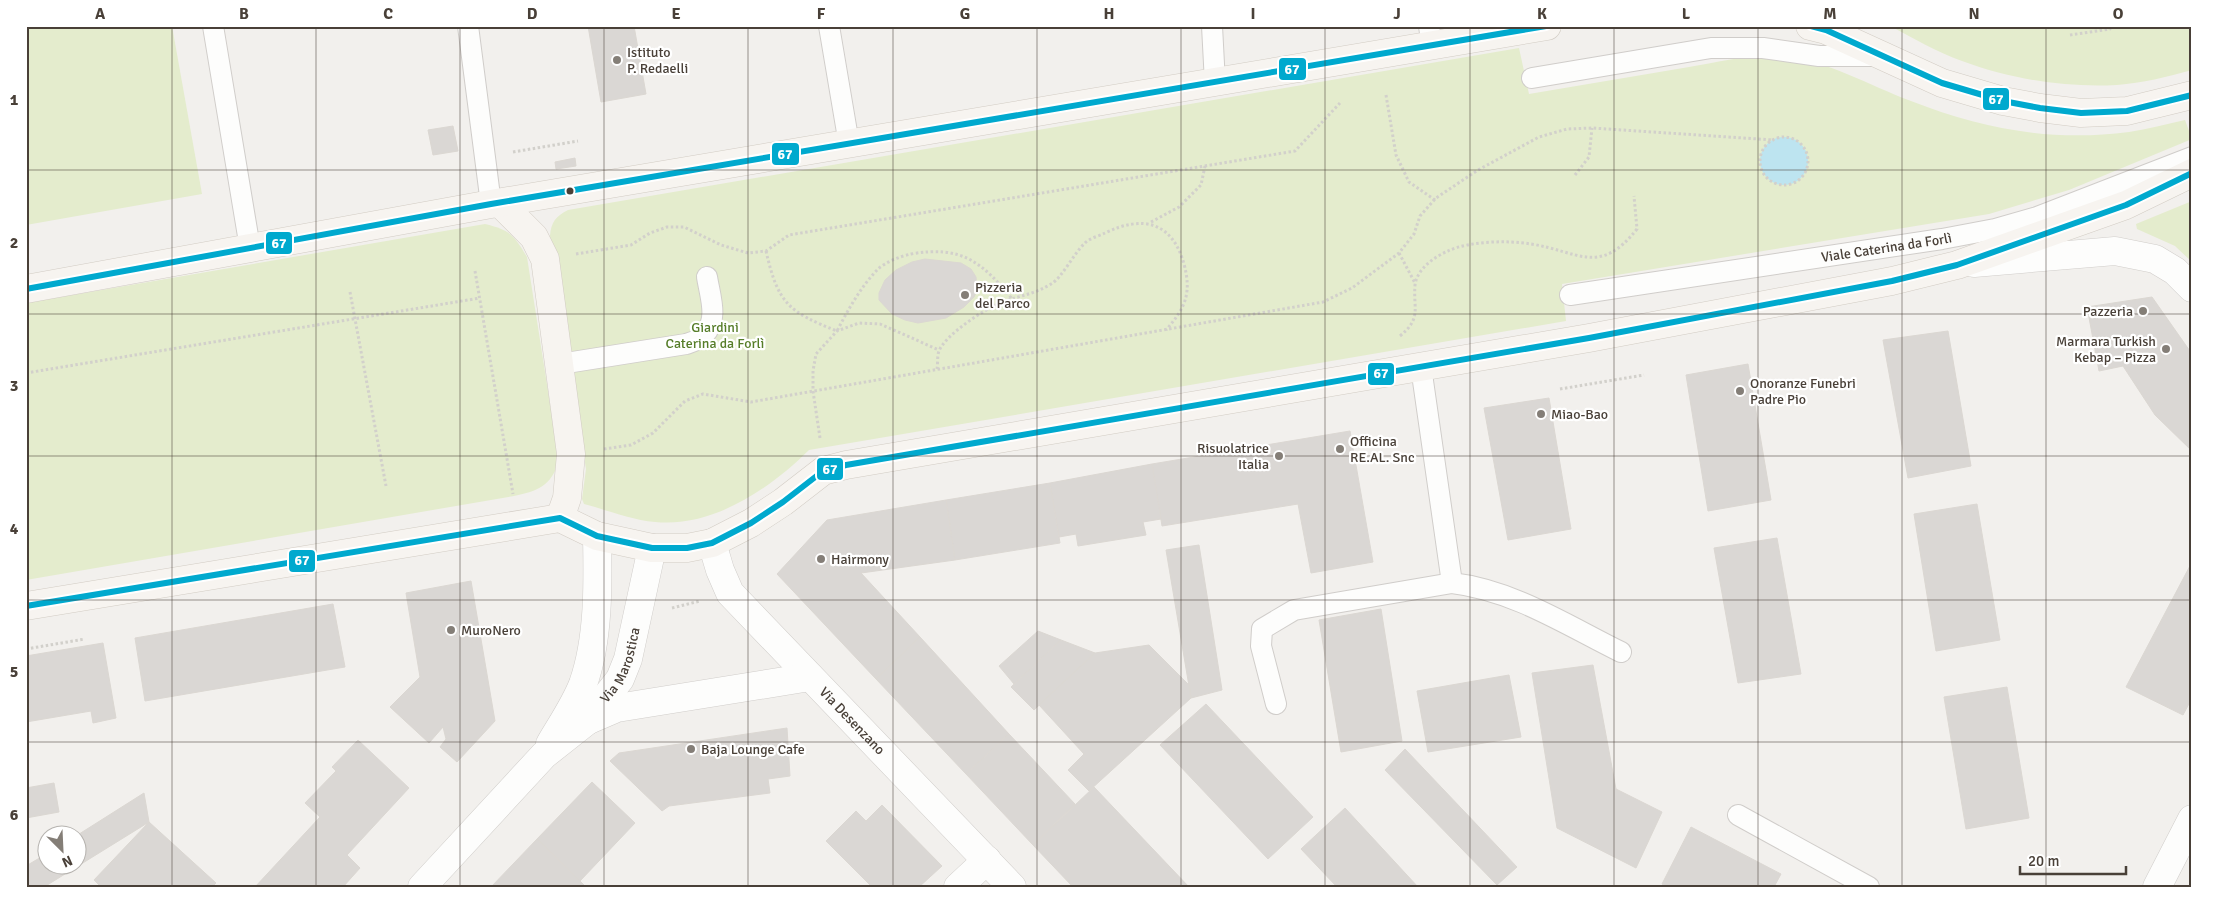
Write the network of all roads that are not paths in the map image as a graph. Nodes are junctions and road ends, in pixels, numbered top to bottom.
1 (213, 26) edge
2 (468, 26) edge
3 (829, 26) edge
4 (1212, 26) edge
5 (1547, 26) edge
6 (1810, 26) edge
7 (1430, 37) edge
8 (1885, 56) junction
9 (1532, 78) dead end
10 (1215, 83) junction
11 (2192, 95) edge
12 (849, 144) junction
13 (2192, 157) edge
14 (2192, 174) edge
15 (496, 203) junction
16 (250, 248) junction
17 (1958, 265) junction
18 (707, 277) dead end
19 (2192, 288) edge
20 (26, 289) edge
21 (1570, 295) dead end
22 (560, 364) junction
23 (1421, 367) junction
24 (560, 518) junction
25 (597, 536) junction
26 (712, 543) junction
27 (652, 548) junction
28 (1452, 583) junction
29 (26, 606) edge
30 (1621, 652) dead end
31 (810, 677) junction
32 (1276, 704) dead end
33 (587, 721) junction
34 (544, 755) junction
35 (1738, 815) dead end
36 (2192, 819) edge
37 (987, 860) junction
38 (422, 887) edge
39 (958, 887) edge
40 (1012, 887) edge
41 (1869, 887) edge
42 (2157, 887) edge

1 - 16 lane
2 - 15 lane
3 - 12 lane
4 - 10 lane
5 - 7 main road
6 - 8 main road
7 - 10 main road
8 - 9 lane
8 - 11 main road
10 - 12 main road
12 - 15 main road
13 - 21 lane, Viale Caterina da Forlì
14 - 17 main road, Viale Caterina da Forlì
15 - 16 main road
15 - 22 main road
16 - 20 main road
17 - 19 street
17 - 23 main road, Viale Caterina da Forlì
18 - 22 lane
22 - 24 main road
23 - 26 main road, Viale Caterina da Forlì
23 - 28 lane
24 - 25 main road, Viale Caterina da Forlì
24 - 29 main road
25 - 27 main road, Viale Caterina da Forlì
25 - 34 street, Via Marostica
26 - 27 main road, Viale Caterina da Forlì
26 - 31 street, Via Desenzano
27 - 33 street, Via Marostica
28 - 30 lane
28 - 32 lane
31 - 33 street
31 - 37 street, Via Desenzano
33 - 34 street, Via Marostica
34 - 38 street, Via Marostica
35 - 41 lane
36 - 42 street
37 - 39 street
37 - 40 street, Via Desenzano

